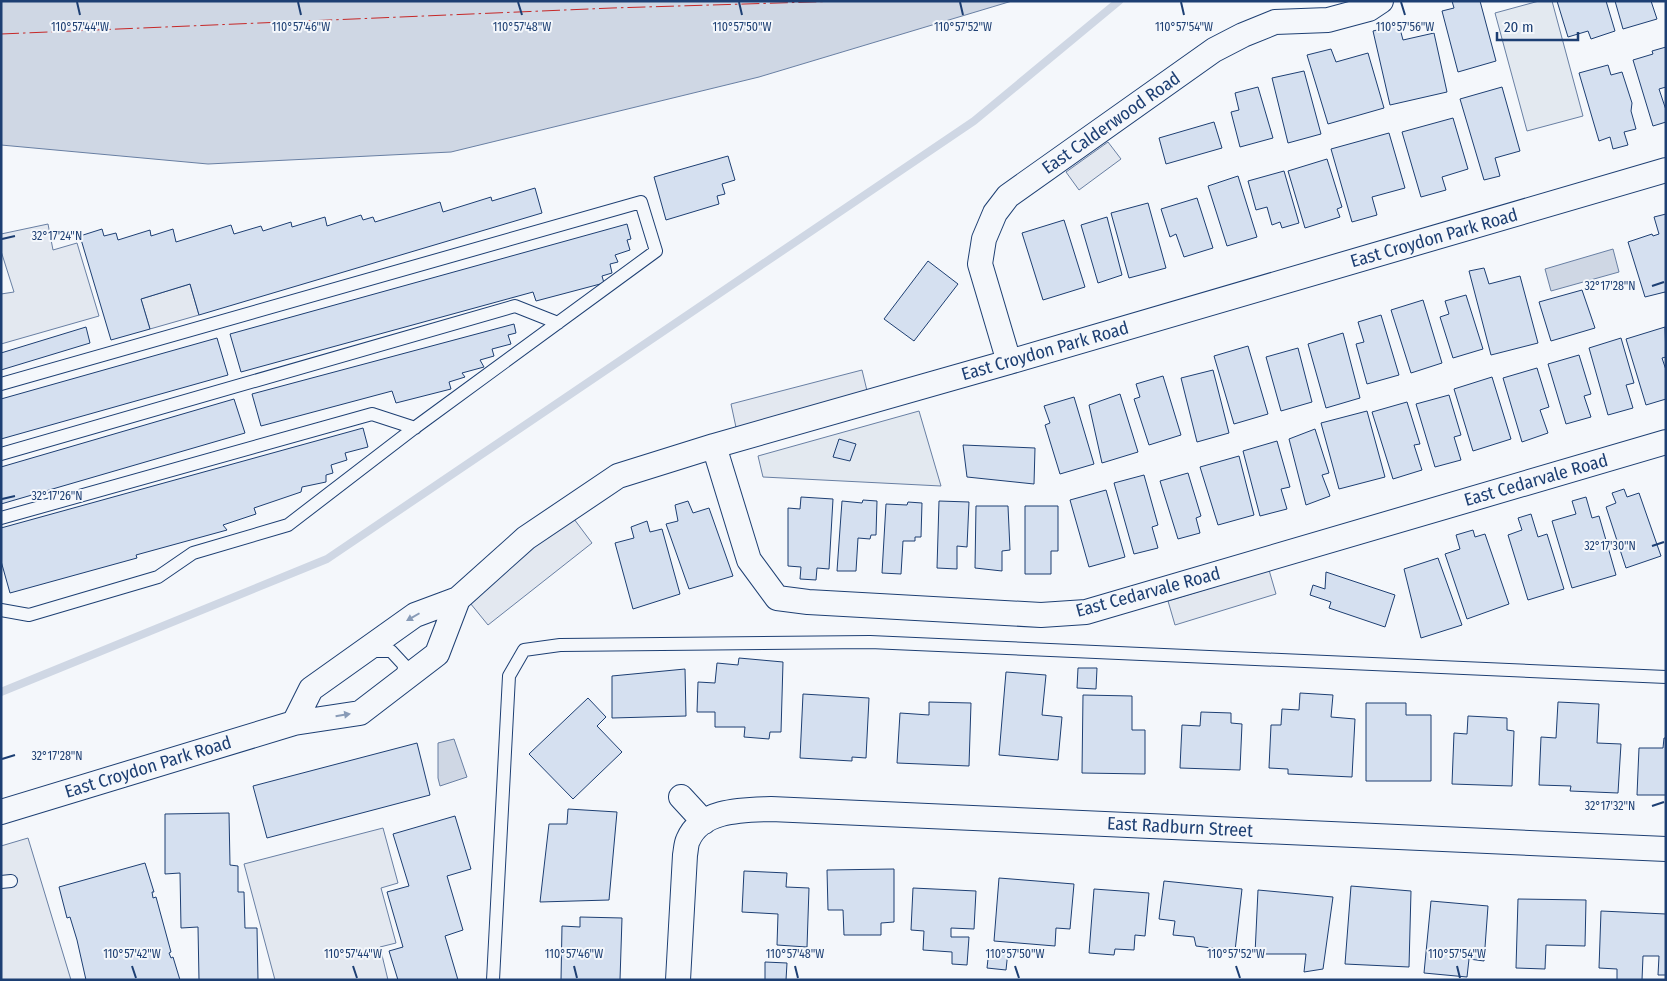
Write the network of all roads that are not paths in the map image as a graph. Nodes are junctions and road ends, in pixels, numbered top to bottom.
1 (1381, 1) edge
2 (1666, 170) edge
3 (558, 323) junction
4 (1010, 362) junction
5 (1, 384) edge
6 (415, 428) junction
7 (1666, 442) edge
8 (714, 446) junction
9 (1, 454) edge
10 (1, 518) edge
11 (458, 599) junction
12 (1, 610) edge
13 (365, 651) junction
14 (1666, 677) edge
15 (403, 680) junction
16 (294, 723) junction
17 (681, 797) dead end
18 (1, 812) edge
19 (701, 824) junction
20 (1666, 849) edge
21 (493, 980) edge
22 (678, 980) edge

1 - 4 street, East Calderwood Road
2 - 4 street, East Croydon Park Road
3 - 5 lane
3 - 6 lane
3 - 9 lane
4 - 8 street, East Croydon Park Road
6 - 10 lane
6 - 12 lane
7 - 8 street, East Cedarvale Road
8 - 11 street, East Croydon Park Road
11 -> 13 street, East Croydon Park Road
11 - 15 street, East Croydon Park Road
13 - 15 lane
13 - 16 street, East Croydon Park Road
14 - 21 lane
16 -> 15 street, East Croydon Park Road
16 - 18 street, East Croydon Park Road
17 - 19 street
19 - 20 street, East Radburn Street
19 - 22 street

